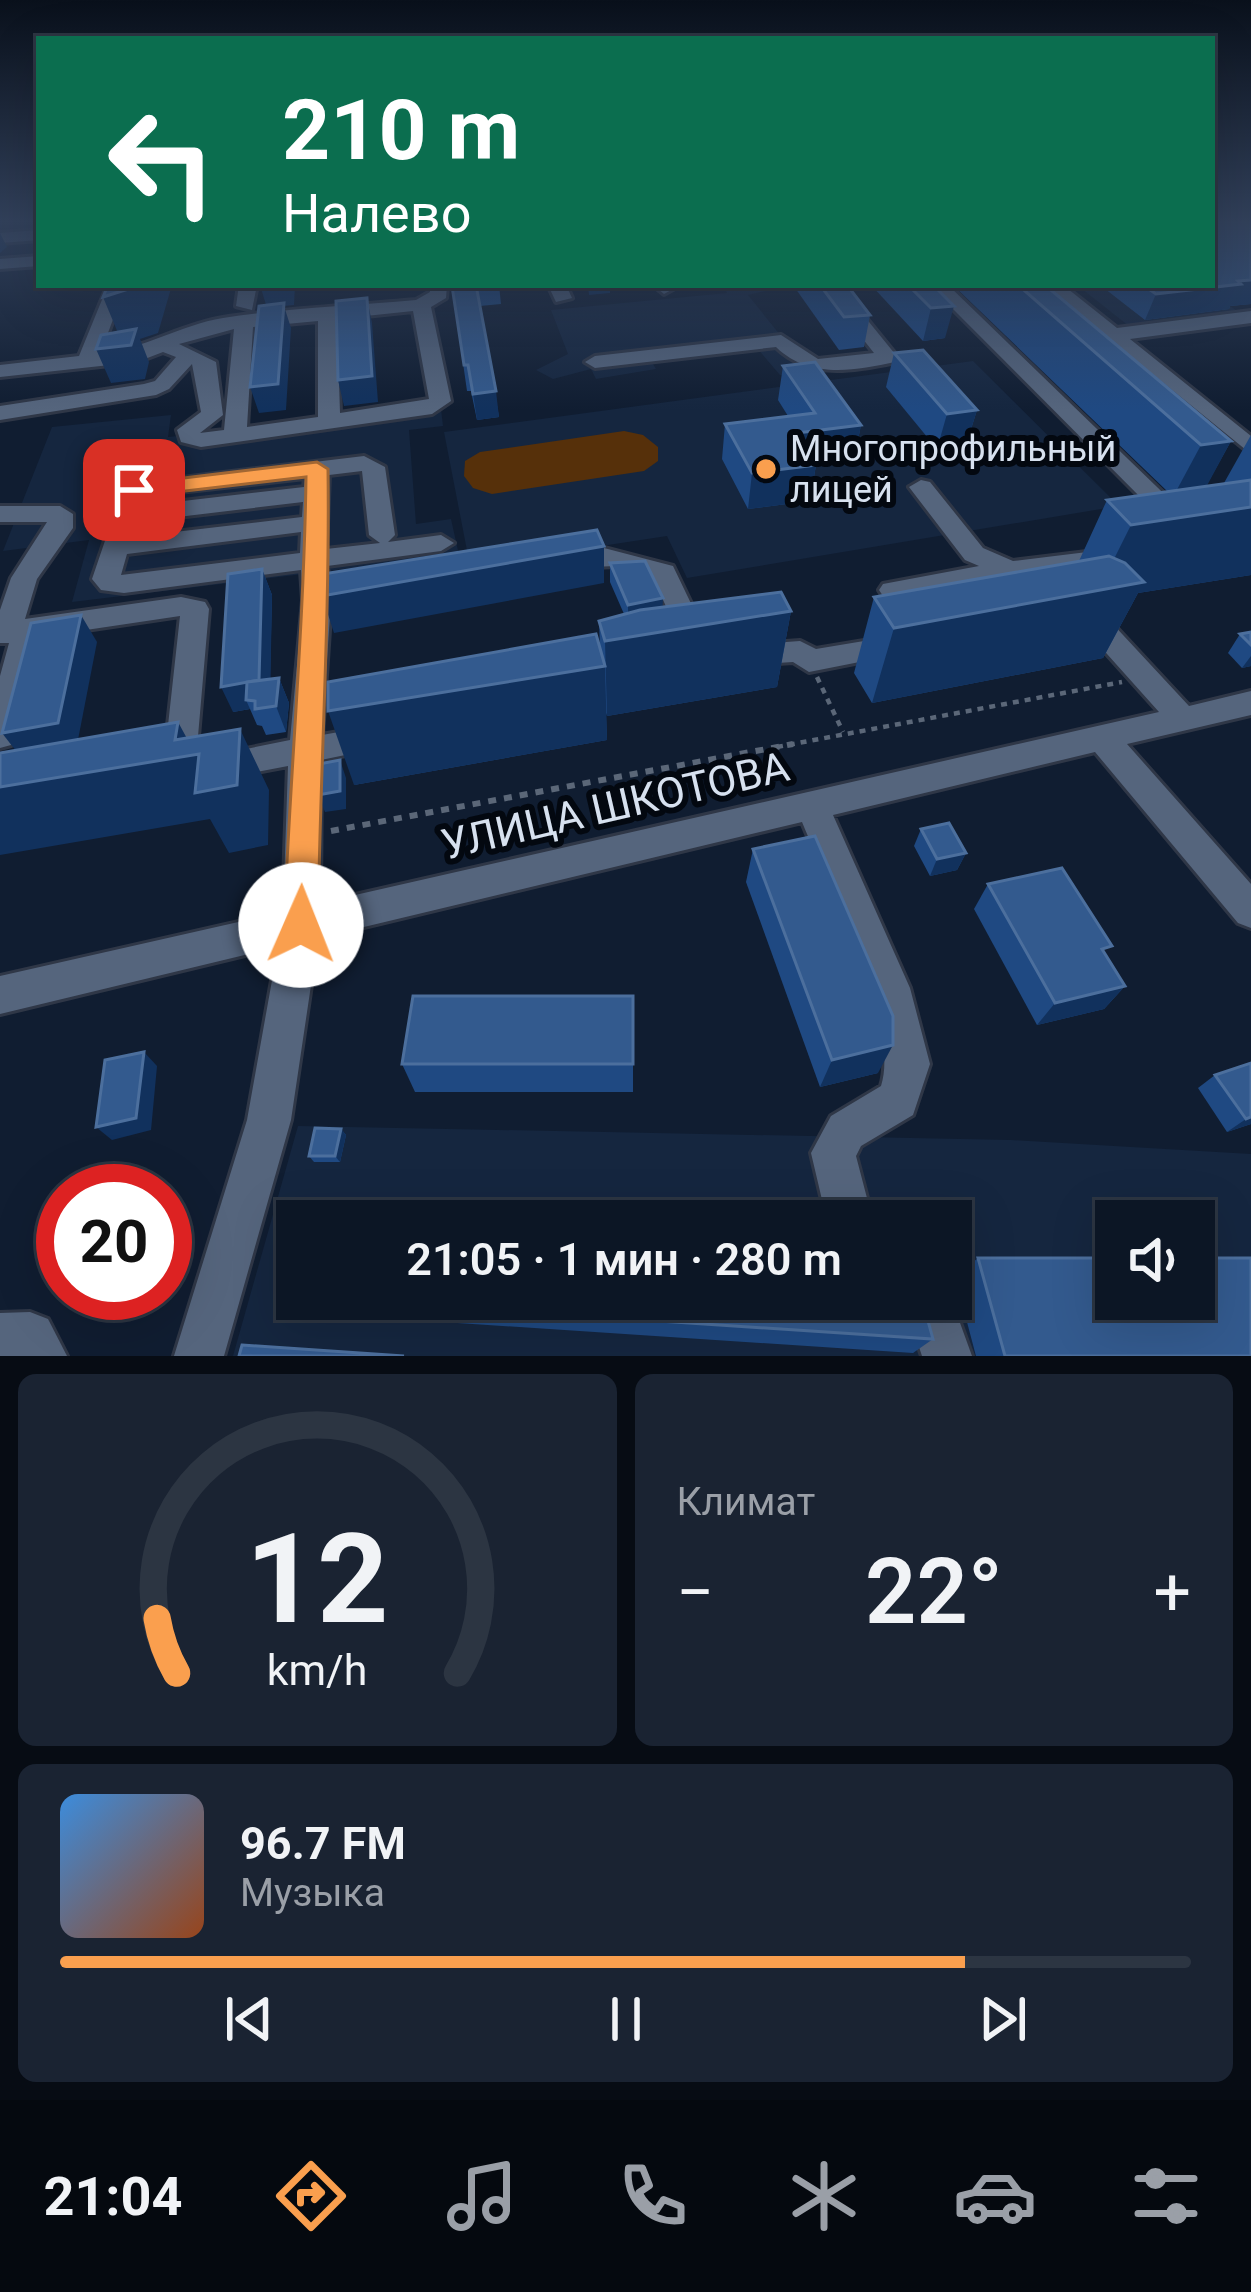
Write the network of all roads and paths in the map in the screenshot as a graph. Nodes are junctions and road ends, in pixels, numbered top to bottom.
1 (116, 288) edge
2 (248, 288) edge
3 (439, 288) edge
4 (831, 288) edge
5 (856, 288) edge
6 (941, 288) edge
7 (1056, 288) edge
8 (421, 304) junction
9 (328, 313) junction
10 (245, 314) junction
11 (1251, 317) edge
12 (1112, 335) junction
13 (178, 350) junction
14 (888, 358) junction
15 (595, 362) dead end
16 (86, 363) junction
17 (0, 370) edge
18 (0, 413) edge
19 (329, 422) junction
20 (235, 435) junction
21 (1251, 447) edge
22 (922, 487) dead end
23 (316, 495) junction
24 (0, 514) edge
25 (382, 535) dead end
26 (441, 542) dead end
27 (116, 547) junction
28 (313, 559) junction
29 (538, 564) edge
30 (1010, 570) junction
31 (892, 590) edge
32 (1078, 614) junction
33 (1033, 622) edge
34 (11, 632) edge
35 (921, 642) edge
36 (809, 662) junction
37 (1145, 677) junction
38 (1251, 703) edge
39 (1183, 719) junction
40 (418, 729) edge
41 (843, 734) junction
42 (0, 736) edge
43 (1102, 738) junction
44 (305, 750) junction
45 (812, 806) junction
46 (303, 836) junction
47 (1251, 911) edge
48 (301, 925) junction
49 (0, 995) edge
50 (845, 1200) edge
51 (934, 1320) edge
52 (0, 1338) edge
53 (41, 1356) edge
54 (199, 1356) edge
55 (947, 1356) edge

1 - 16 street
2 - 10 street
3 - 8 street
4 - 14 street
5 - 14 street
6 - 30 street
7 - 12 street
8 - 9 street
8 - 19 street
9 - 10 street
9 - 19 street
10 - 13 street
10 - 20 street
11 - 12 street
12 - 21 street
13 - 16 street
13 - 18 street
13 - 20 street
14 - 15 street
16 - 17 street
19 - 20 street
22 - 30 street
23 - 25 street
23 - 27 street
23 - 27 street
23 - 28 street
24 - 34 street
26 - 28 street
27 - 28 street
28 - 44 street
29 - 36 street
30 - 31 street
30 - 32 street
32 - 33 street
32 - 37 street
34 - 42 street
34 - 44 street
35 - 36 street
36 - 41 path
37 - 39 street
37 - 41 path
38 - 39 street, УЛИЦА ШКОТОВА
39 - 43 street, УЛИЦА ШКОТОВА
40 - 44 street
41 - 46 path
43 - 45 street, УЛИЦА ШКОТОВА
43 - 47 street
44 - 46 street
45 - 48 street, УЛИЦА ШКОТОВА
45 - 50 street
46 - 48 street
48 - 49 street, УЛИЦА ШКОТОВА
48 - 54 street
51 - 55 street
52 - 53 street

